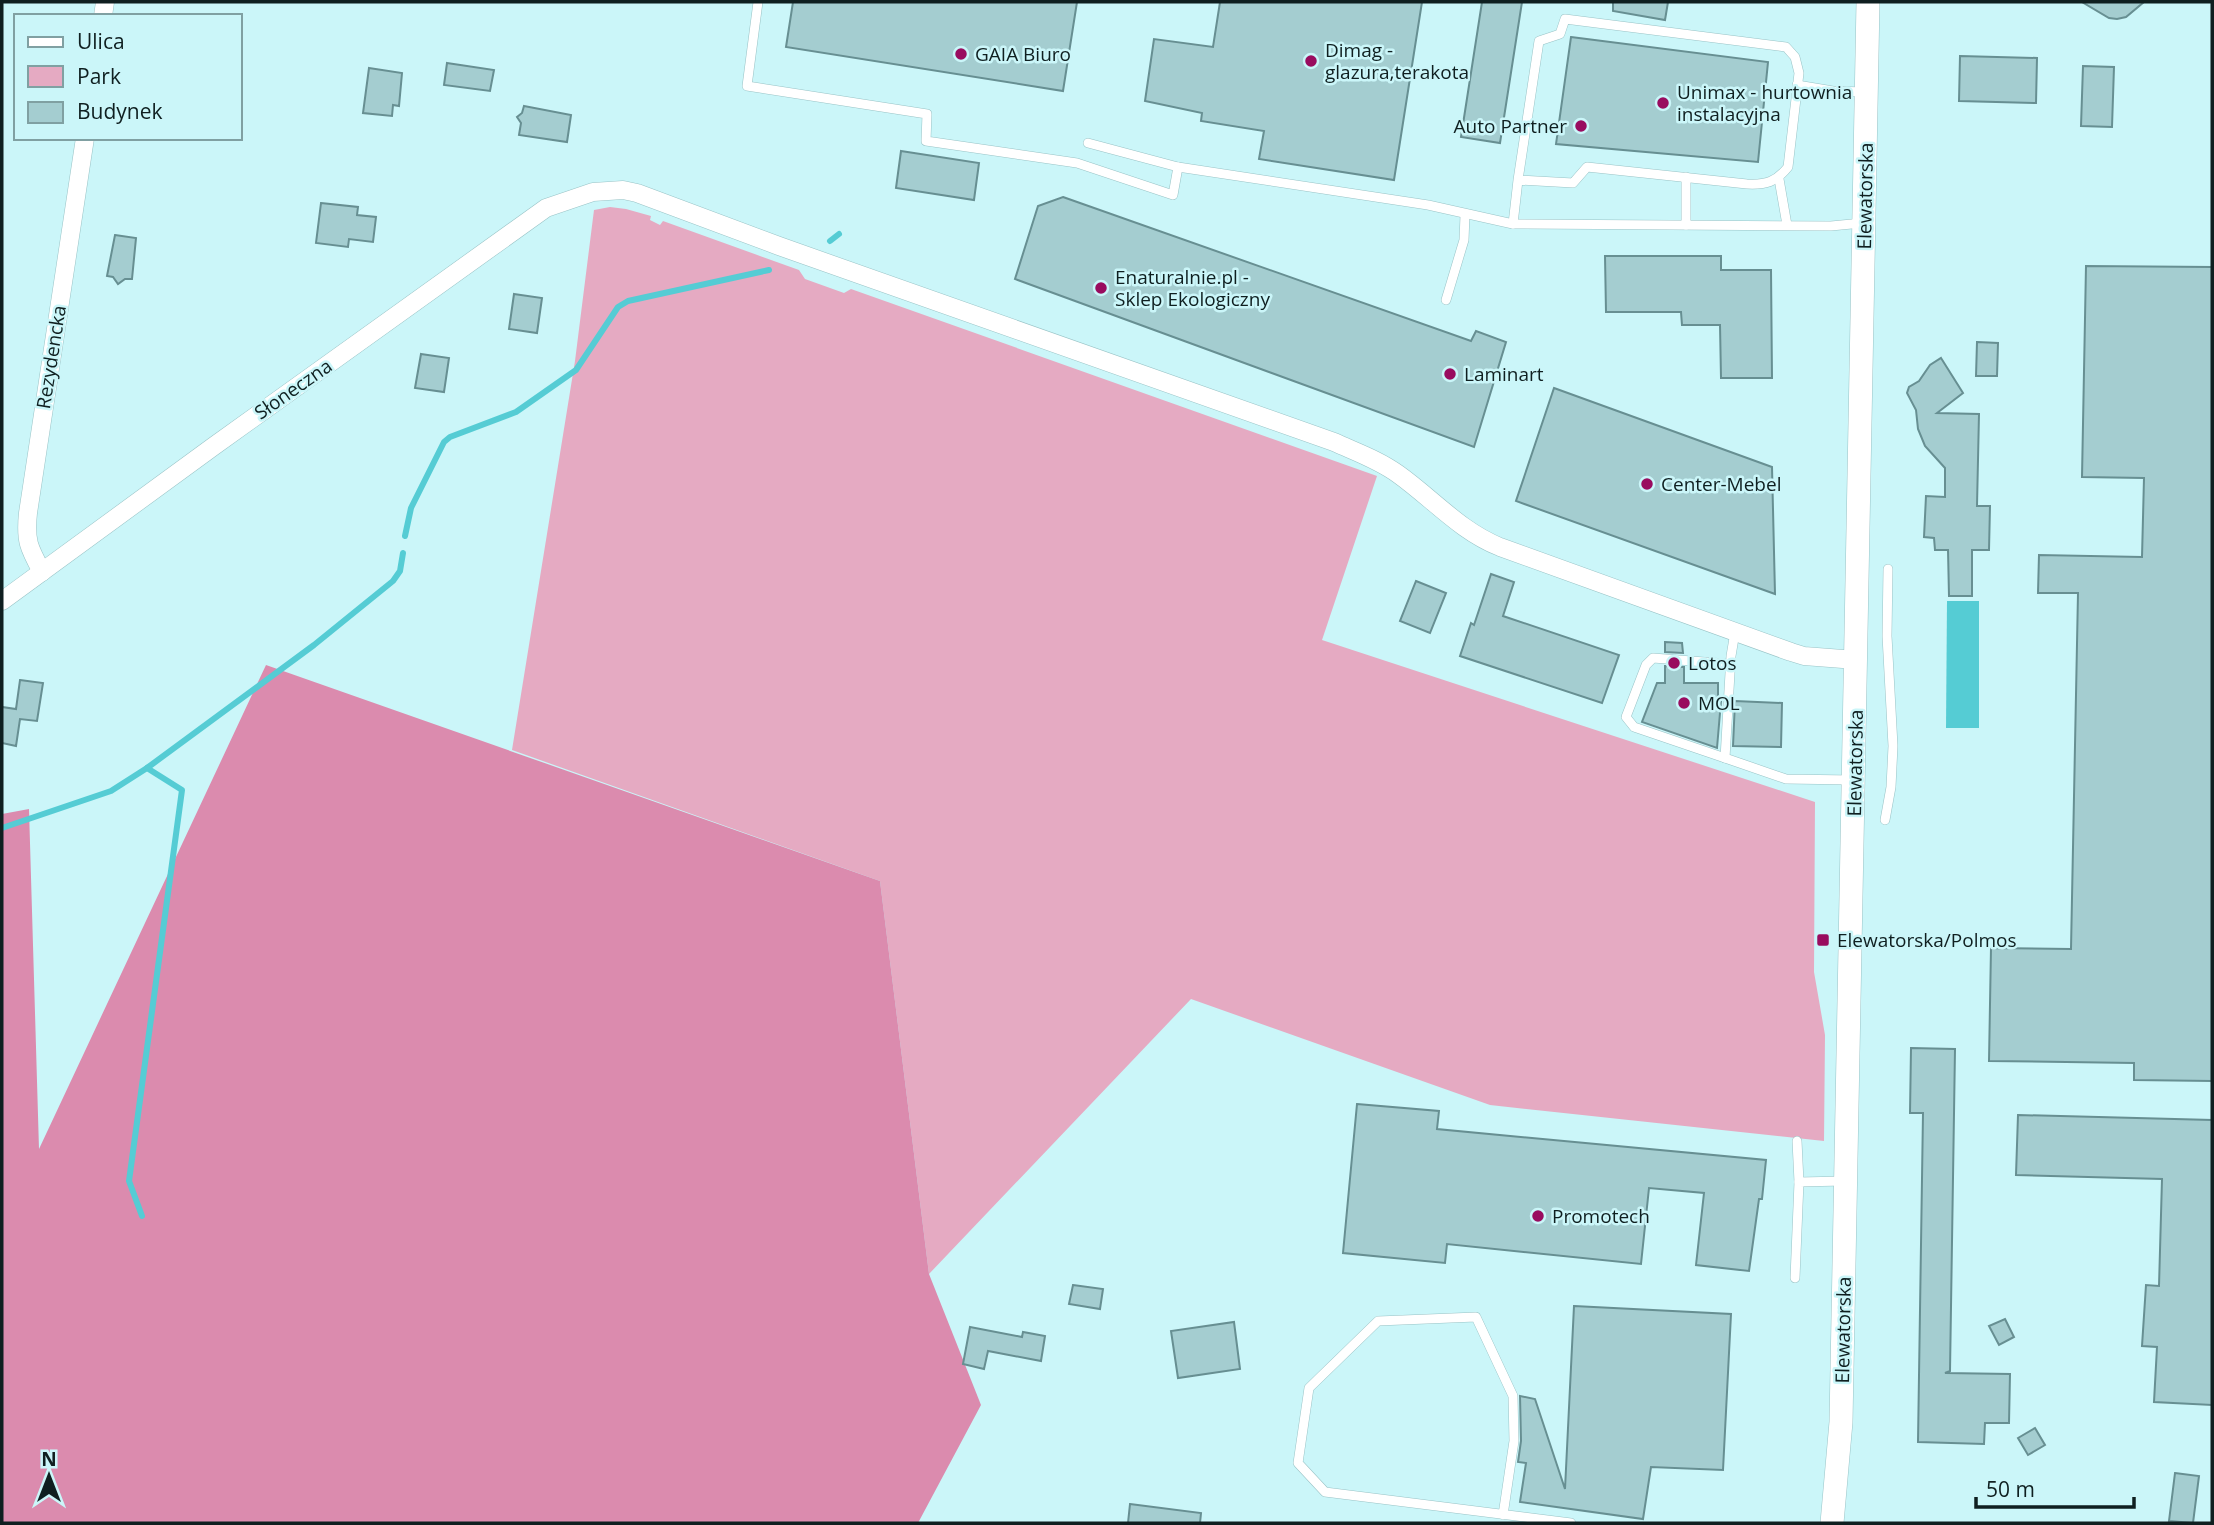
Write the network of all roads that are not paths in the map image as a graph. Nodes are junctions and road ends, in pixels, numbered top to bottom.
1 (758, 2) edge
2 (1868, 2) edge
3 (1797, 85) junction
4 (1866, 92) junction
5 (85, 140) edge
6 (1088, 143) dead end
7 (1178, 167) junction
8 (1686, 177) junction
9 (1779, 178) junction
10 (1518, 180) junction
11 (1465, 215) junction
12 (1864, 223) junction
13 (1513, 224) junction
14 (1686, 225) junction
15 (1787, 225) junction
16 (1446, 300) dead end
17 (1888, 569) dead end
18 (43, 572) junction
19 (2, 601) edge
20 (1735, 632) junction
21 (1856, 660) junction
22 (1730, 664) junction
23 (1725, 758) junction
24 (1854, 780) junction
25 (1885, 820) dead end
26 (1797, 1141) dead end
27 (1846, 1181) junction
28 (1799, 1182) junction
29 (1795, 1278) dead end
30 (1503, 1515) junction
31 (1571, 1523) edge
32 (1832, 1523) edge

1 - 7 lane
2 - 4 street, Elewatorska
3 - 4 lane
3 - 9 lane
3 - 10 lane
4 - 12 street, Elewatorska
5 - 18 street, Rezydencka
6 - 7 lane
7 - 11 lane
8 - 9 lane
8 - 10 lane
8 - 14 lane
9 - 15 lane
10 - 13 lane
11 - 13 lane
11 - 16 lane
12 - 15 lane
12 - 21 street, Elewatorska
13 - 14 lane
14 - 15 lane
17 - 25 lane
18 - 19 street, Słoneczna
18 - 20 street, Słoneczna
20 - 21 street, Słoneczna
20 - 22 lane
21 - 24 street, Elewatorska
22 - 23 lane
22 - 23 lane
23 - 24 lane
24 - 27 street, Elewatorska
26 - 28 lane
27 - 28 lane
27 - 32 street, Elewatorska
28 - 29 lane
30 - 30 lane
30 - 31 lane

